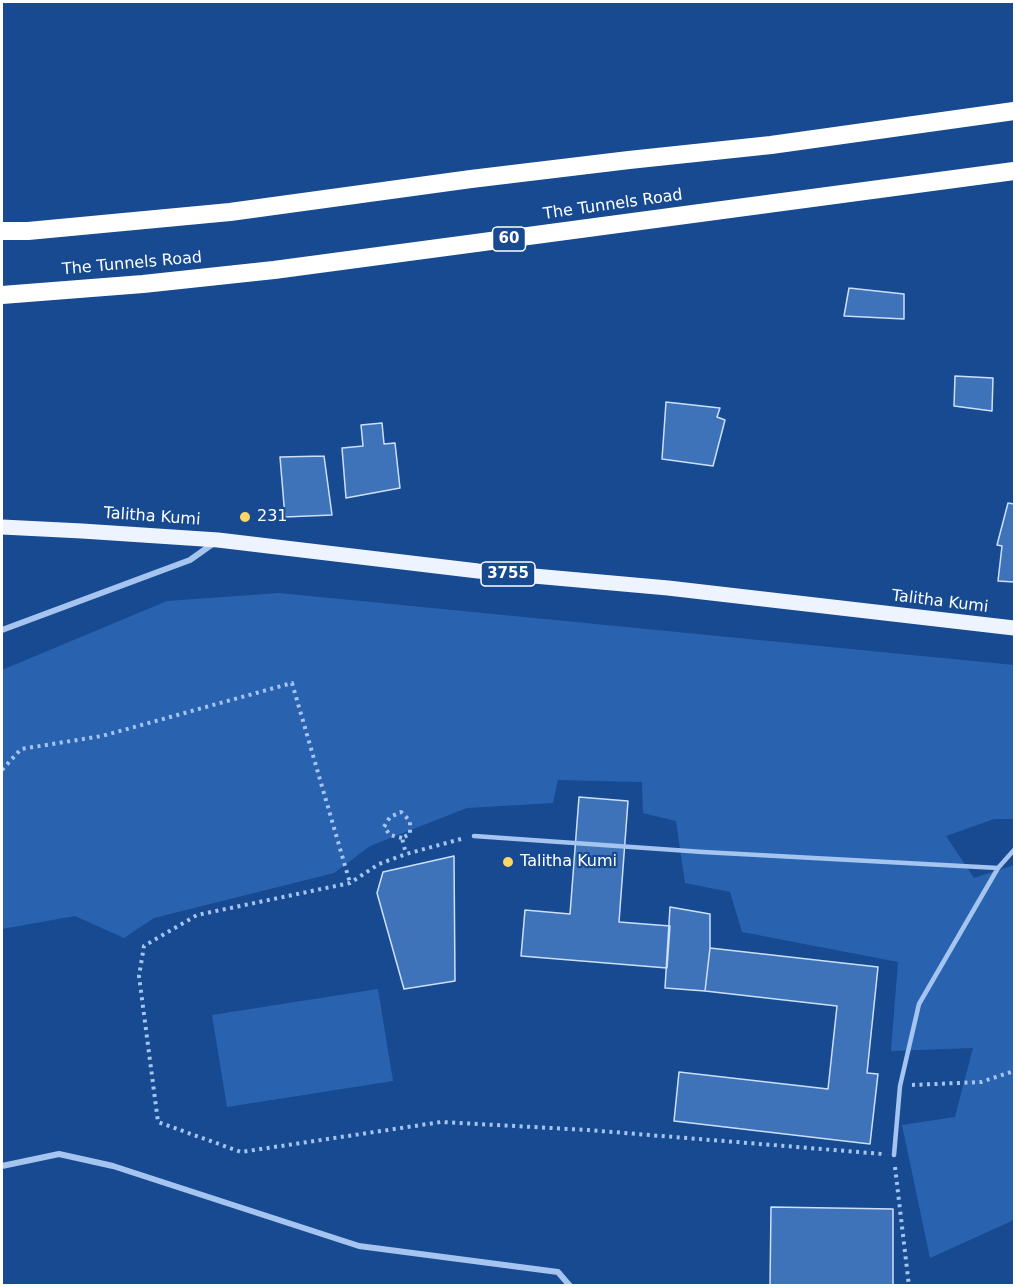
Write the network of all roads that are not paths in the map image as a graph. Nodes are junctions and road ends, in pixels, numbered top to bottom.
1 (1014, 111) edge
2 (1014, 171) edge
3 (2, 231) edge
4 (2, 295) edge
5 (2, 527) edge
6 (218, 540) junction
7 (1014, 628) edge
8 (2, 630) edge
9 (474, 836) road end
10 (1014, 850) edge
11 (998, 868) junction
12 (894, 1155) road end
13 (2, 1166) edge
14 (570, 1286) edge

1 - 3 highway
2 - 4 highway, The Tunnels Road / 60
5 - 6 main road, Talitha Kumi / 3755
6 - 7 main road, Talitha Kumi / 3755
6 - 8 street
9 - 11 lane
10 - 11 lane
11 - 12 lane
13 - 14 street

